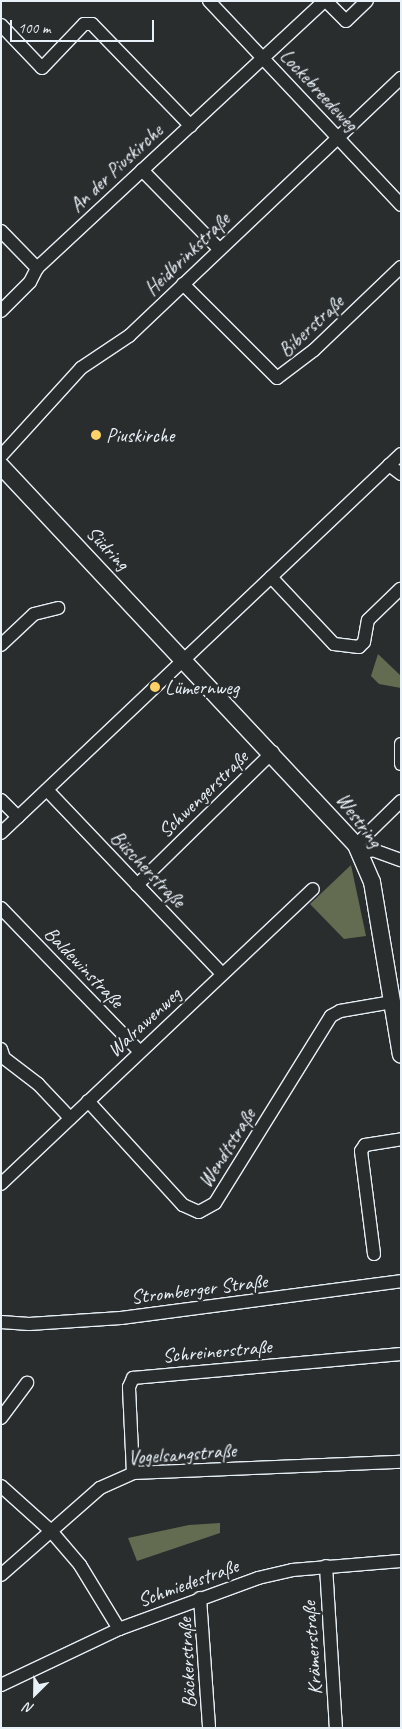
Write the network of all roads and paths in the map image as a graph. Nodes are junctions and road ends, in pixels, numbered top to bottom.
1 (209, 1) edge
2 (325, 1) edge
3 (367, 1) edge
4 (1, 25) edge
5 (263, 58) junction
6 (401, 78) edge
7 (191, 126) junction
8 (337, 138) junction
9 (142, 170) junction
10 (401, 205) edge
11 (1, 231) edge
12 (219, 249) junction
13 (401, 267) edge
14 (37, 268) junction
15 (183, 284) junction
16 (1, 311) edge
17 (401, 454) edge
18 (1, 456) edge
19 (389, 465) junction
20 (1, 466) edge
21 (401, 474) edge
22 (270, 577) junction
23 (400, 589) edge
24 (58, 608) dead end
25 (1, 644) edge
26 (185, 660) junction
27 (401, 744) edge
28 (273, 752) junction
29 (401, 764) edge
30 (47, 790) junction
31 (1, 800) edge
32 (401, 801) edge
33 (18, 817) junction
34 (1, 833) edge
35 (359, 849) junction
36 (401, 860) edge
37 (137, 885) junction
38 (313, 888) dead end
39 (1, 908) edge
40 (222, 974) junction
41 (392, 1002) junction
42 (1, 1049) edge
43 (139, 1051) junction
44 (401, 1055) edge
45 (88, 1101) junction
46 (70, 1118) junction
47 (401, 1139) edge
48 (1, 1184) edge
49 (374, 1254) dead end
50 (401, 1281) edge
51 (1, 1322) edge
52 (401, 1354) edge
53 (27, 1383) dead end
54 (1, 1418) edge
55 (401, 1462) edge
56 (133, 1473) junction
57 (1, 1486) edge
58 (51, 1531) junction
59 (401, 1561) edge
60 (326, 1566) junction
61 (1, 1575) edge
62 (200, 1598) junction
63 (119, 1629) junction
64 (1, 1685) edge
65 (209, 1728) edge
66 (336, 1728) edge

1 - 5 street, Lockebreedeweg
2 - 3 street
2 - 5 street, An der Piuskirche
4 - 7 street
5 - 7 street, An der Piuskirche
5 - 8 street, Lockebreedeweg
6 - 8 street, Heidbrinkstraße
7 - 9 street, An der Piuskirche
8 - 10 street, Lockebreedeweg
8 - 12 street, Heidbrinkstraße
9 - 12 street
9 - 14 street, An der Piuskirche
11 - 14 street
12 - 15 street, Heidbrinkstraße
13 - 15 street, Biberstraße
14 - 16 street, An der Piuskirche
15 - 18 street, Heidbrinkstraße
17 - 19 street
19 - 21 street
19 - 22 street
20 - 26 main road, Südring
22 - 23 street
22 - 26 street
24 - 25 street
26 - 28 main road, Westring
26 - 30 street
27 - 29 street
28 - 35 main road, Westring
28 - 37 street, Schwengerstraße
30 - 33 street
30 - 37 street, Büscherstraße
31 - 33 street
32 - 35 street
33 - 34 street
35 - 36 street
35 - 41 main road, Westring
37 - 40 street, Büscherstraße
38 - 40 street, Walrawenweg
39 - 43 street, Baldewinstraße
40 - 43 street, Walrawenweg
41 - 44 main road, Westring
41 - 45 street, Wendtstraße
42 - 46 street
43 - 45 street, Walrawenweg
45 - 46 street, Walrawenweg
46 - 48 street, Walrawenweg
47 - 49 street
50 - 51 street, Stromberger Straße
52 - 56 street, Schreinerstraße
53 - 54 street
55 - 56 street, Vogelsangstraße
56 - 58 street, Vogelsangstraße
57 - 58 street
58 - 61 street, Vogelsangstraße
58 - 63 street
59 - 60 street, Schmiedestraße
60 - 62 street, Schmiedestraße
60 - 66 street, Krämerstraße
62 - 63 street, Schmiedestraße
62 - 65 street, Bäckerstraße
63 - 64 street, Schmiedestraße

